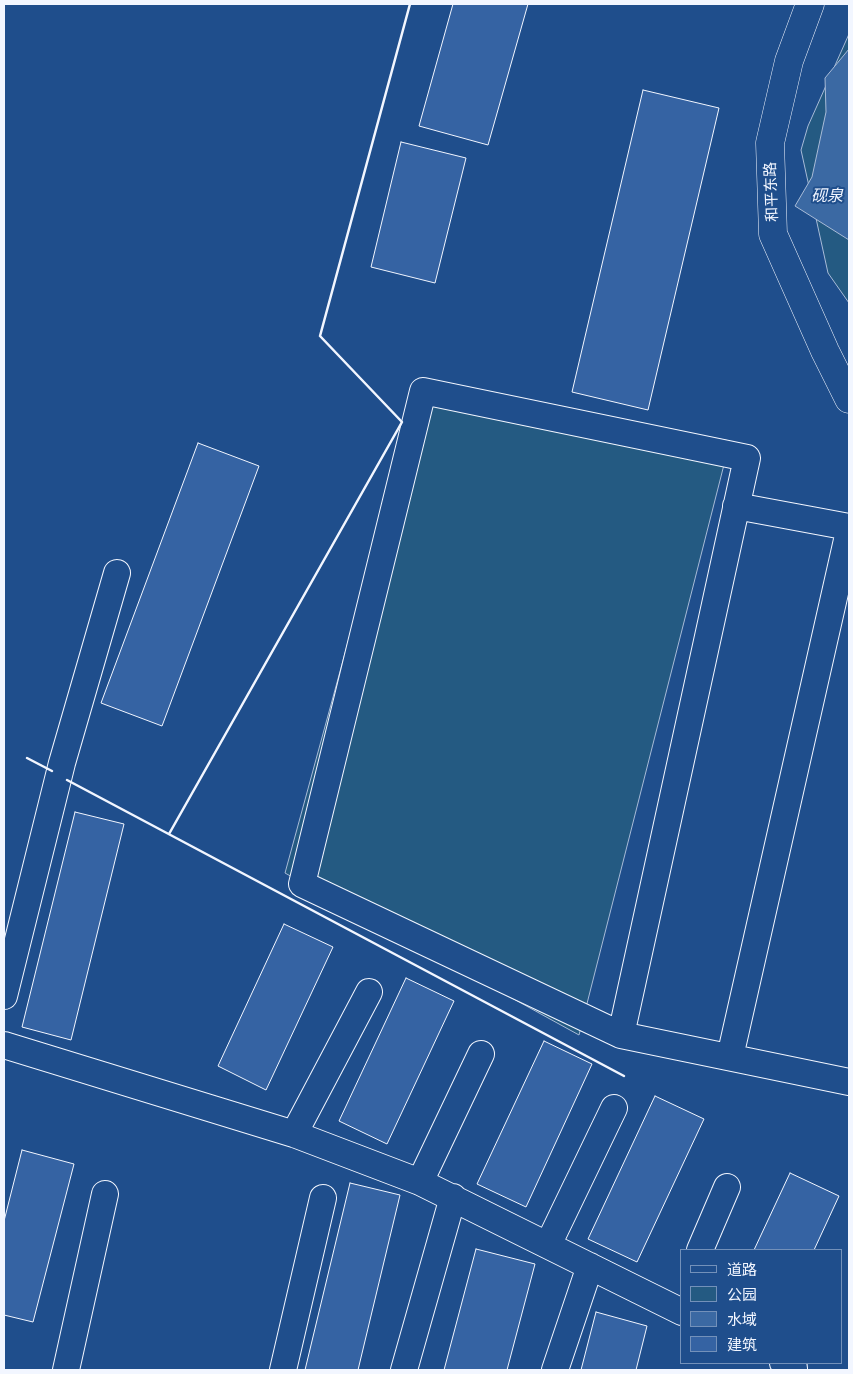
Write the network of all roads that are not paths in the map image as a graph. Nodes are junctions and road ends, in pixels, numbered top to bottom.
1 (810, 4) edge
2 (849, 399) edge
3 (736, 506) junction
4 (849, 527) edge
5 (849, 531) edge
6 (117, 573) dead end
7 (369, 992) dead end
8 (4, 996) edge
9 (621, 1035) junction
10 (4, 1045) edge
11 (732, 1048) dead end
12 (481, 1054) dead end
13 (849, 1082) edge
14 (614, 1108) dead end
15 (294, 1134) junction
16 (420, 1182) junction
17 (726, 1187) dead end
18 (106, 1194) dead end
19 (452, 1197) junction
20 (323, 1198) dead end
21 (548, 1245) junction
22 (700, 1249) edge
23 (590, 1266) junction
24 (679, 1304) edge
25 (66, 1370) edge
26 (283, 1370) edge
27 (404, 1370) edge
28 (555, 1370) edge

1 - 2 main road, 和平东路
3 - 4 street
3 - 9 street
3 - 9 street
5 - 11 street
6 - 8 street
7 - 15 street
9 - 13 street
10 - 15 street
12 - 16 street
14 - 21 street
15 - 16 street
16 - 19 street
17 - 22 street
18 - 25 street
19 - 21 street
19 - 27 street
20 - 26 street
21 - 23 street
23 - 24 street
23 - 28 street

